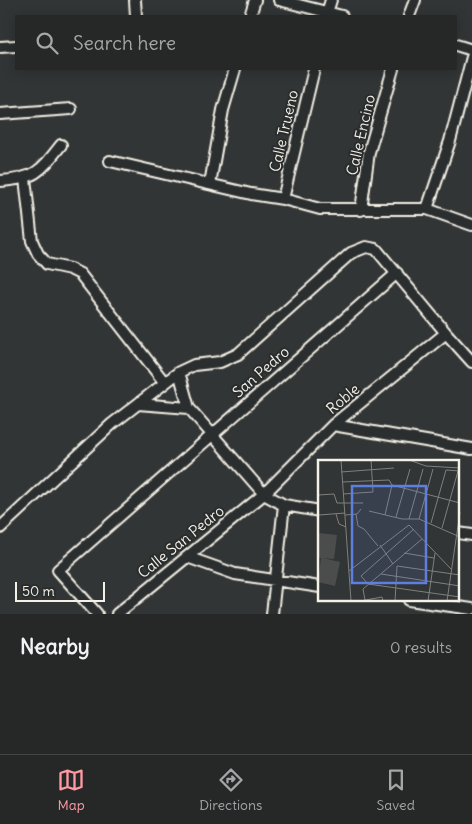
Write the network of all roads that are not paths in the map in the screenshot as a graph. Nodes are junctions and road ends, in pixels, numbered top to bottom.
1 (135, 0) edge
2 (256, 0) edge
3 (279, 0) edge
4 (331, 0) edge
5 (415, 0) edge
6 (327, 14) edge
7 (136, 15) edge
8 (250, 15) edge
9 (410, 15) edge
10 (457, 45) edge
11 (15, 46) edge
12 (0, 47) edge
13 (472, 50) edge
14 (472, 57) edge
15 (235, 70) edge
16 (314, 70) edge
17 (394, 70) edge
18 (71, 110) dead end
19 (0, 114) edge
20 (61, 146) dead end
21 (110, 161) dead end
22 (25, 178) junction
23 (0, 181) edge
24 (210, 184) junction
25 (283, 199) junction
26 (427, 209) junction
27 (361, 210) junction
28 (472, 225) edge
29 (397, 273) junction
30 (446, 333) junction
31 (472, 362) edge
32 (179, 372) junction
33 (165, 383) junction
34 (138, 404) junction
35 (189, 408) junction
36 (333, 425) junction
37 (212, 435) junction
38 (472, 449) edge
39 (264, 494) junction
40 (284, 506) junction
41 (318, 511) edge
42 (0, 528) edge
43 (187, 557) junction
44 (276, 581) junction
45 (318, 588) edge
46 (423, 602) edge
47 (472, 609) edge
48 (97, 614) edge
49 (117, 614) edge
50 (272, 614) edge

1 - 7 street
2 - 8 street
3 - 6 street
4 - 6 street
5 - 9 street
10 - 13 street
11 - 12 street
14 - 26 street
15 - 24 street
16 - 25 street, Calle Trueno
17 - 27 street, Calle Encino
18 - 19 street
20 - 22 street
21 - 24 street
22 - 23 street
22 - 33 street
24 - 25 street
25 - 27 street
26 - 27 street
26 - 28 street
29 - 30 street
29 - 32 street
29 - 37 street, San Pedro
30 - 31 street
30 - 36 street, Roble
32 - 33 street
32 - 35 street
33 - 34 street
34 - 35 street
34 - 42 street
35 - 37 street
36 - 38 street
36 - 39 street, Roble
37 - 39 street
37 - 48 street, San Pedro
39 - 40 street
39 - 43 street, Calle San Pedro
40 - 41 street
40 - 44 street
43 - 44 street
43 - 49 street, Calle San Pedro
44 - 45 street
44 - 50 street
46 - 47 street

